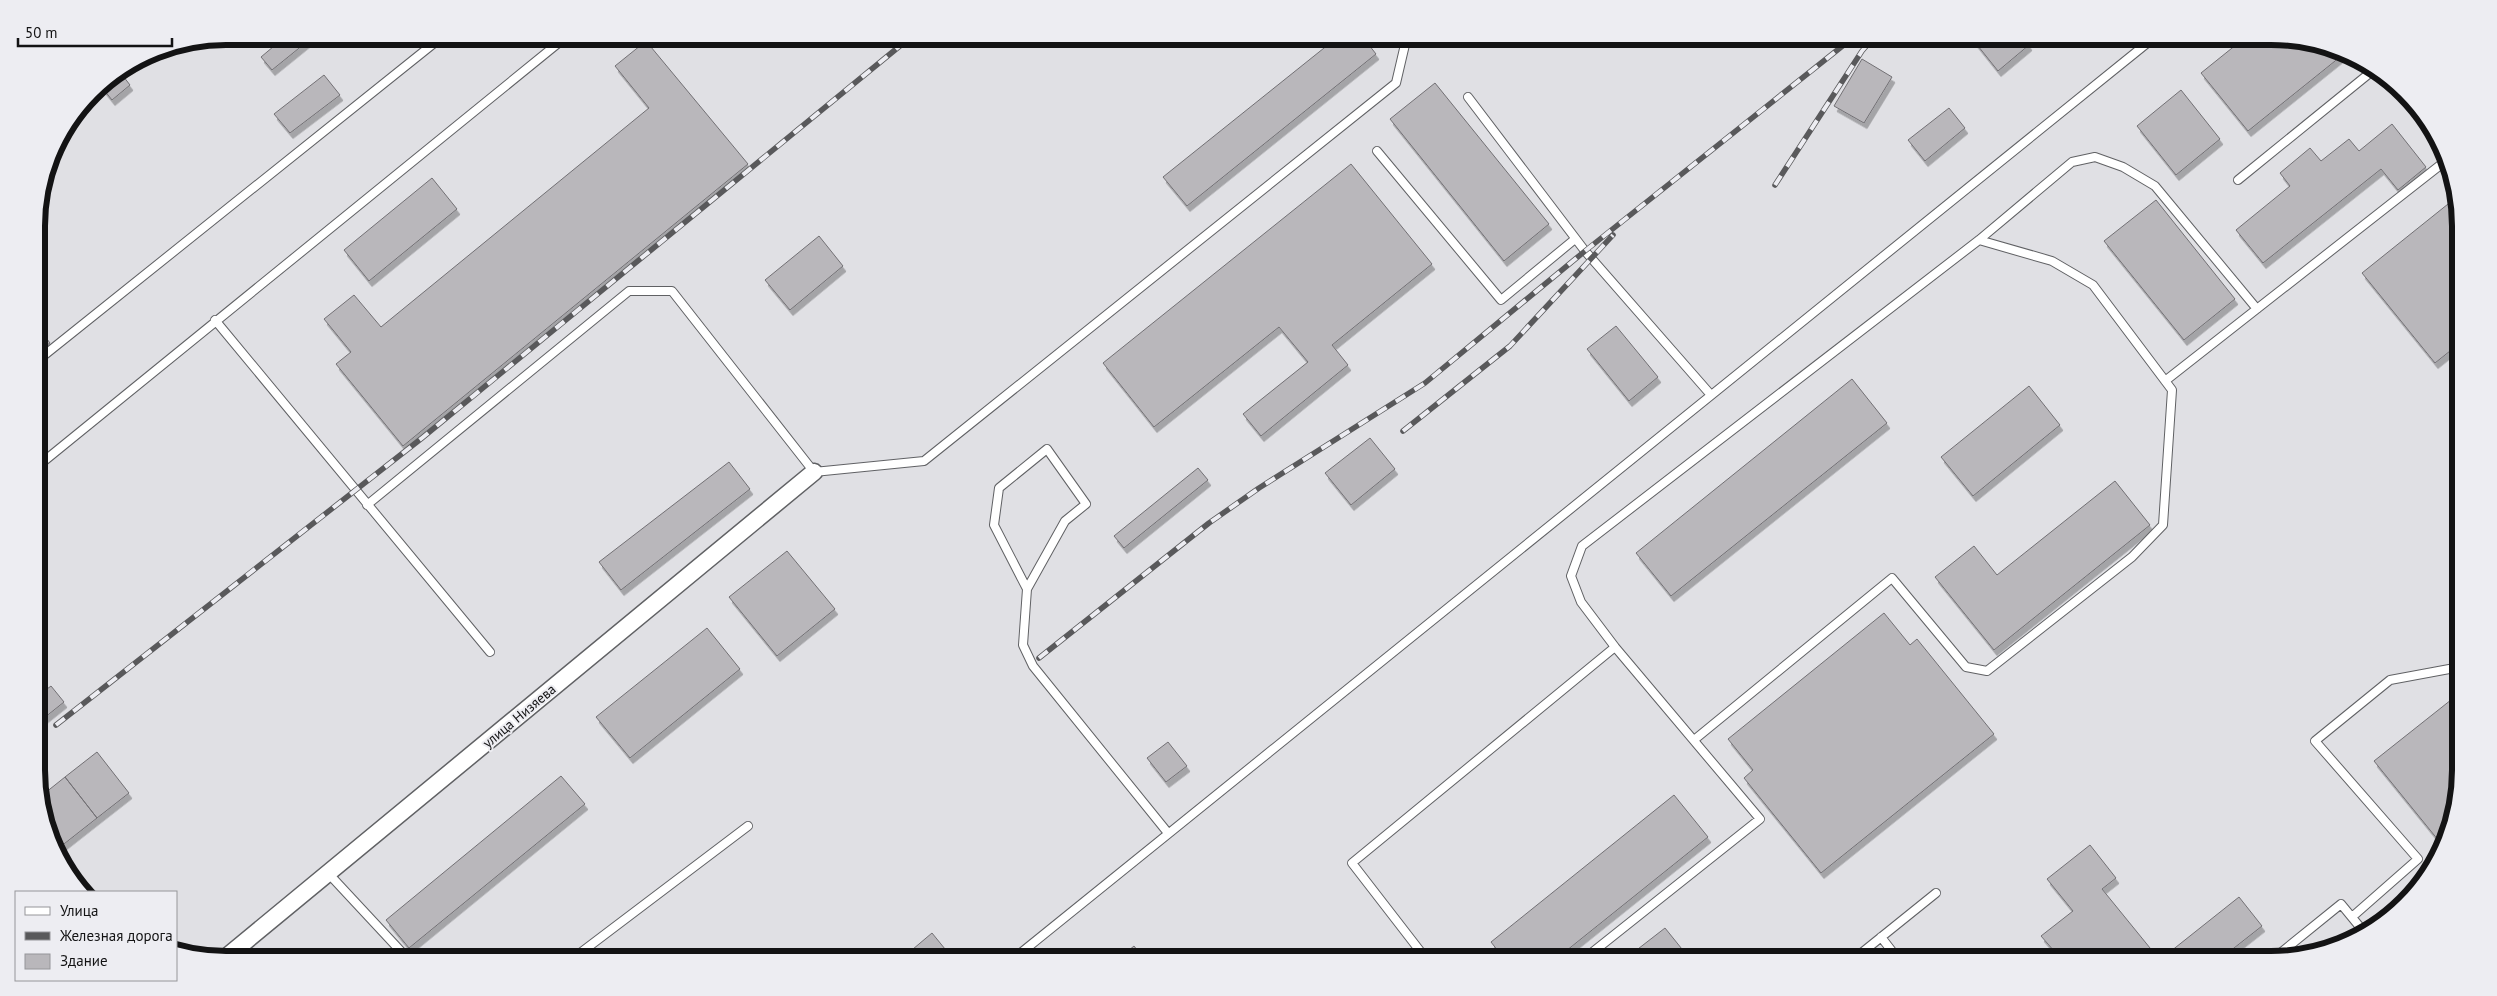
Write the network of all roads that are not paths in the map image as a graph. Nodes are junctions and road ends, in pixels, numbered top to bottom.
1 (432, 45) edge
2 (556, 45) edge
3 (1405, 45) edge
4 (2145, 45) edge
5 (2368, 74) edge
6 (1468, 97) dead end
7 (1377, 151) dead end
8 (2441, 165) edge
9 (2238, 180) dead end
10 (1575, 238) junction
11 (1979, 240) junction
12 (2257, 309) junction
13 (215, 320) junction
14 (45, 355) edge
15 (2165, 381) junction
16 (1711, 395) junction
17 (45, 460) edge
18 (814, 472) junction
19 (367, 506) junction
20 (1027, 589) junction
21 (1615, 647) junction
22 (490, 652) dead end
23 (2452, 668) edge
24 (1694, 740) junction
25 (748, 826) dead end
26 (1168, 833) junction
27 (328, 873) junction
28 (1936, 893) dead end
29 (2352, 918) junction
30 (2360, 927) edge
31 (1881, 937) junction
32 (234, 951) edge
33 (401, 951) edge
34 (583, 951) edge
35 (1023, 951) edge
36 (1420, 951) edge
37 (1595, 951) edge
38 (1865, 951) edge
39 (1892, 951) edge
40 (2283, 951) edge

1 - 14 lane
2 - 13 lane
3 - 18 lane
4 - 16 lane
5 - 9 lane
6 - 10 lane
7 - 10 lane
8 - 12 lane
10 - 16 lane
11 - 12 lane
11 - 15 lane
11 - 21 lane
12 - 15 lane
13 - 17 lane
13 - 19 lane
15 - 24 lane
16 - 26 lane
18 - 19 lane
18 - 27 street, улица Низяева
19 - 22 lane
20 - 20 lane
20 - 26 lane
21 - 24 lane
21 - 36 lane
23 - 29 lane
24 - 37 lane
25 - 34 lane
26 - 35 lane
27 - 32 street, улица Низяева
27 - 33 lane
28 - 31 lane
29 - 30 lane
29 - 40 lane
31 - 38 lane
31 - 39 lane

